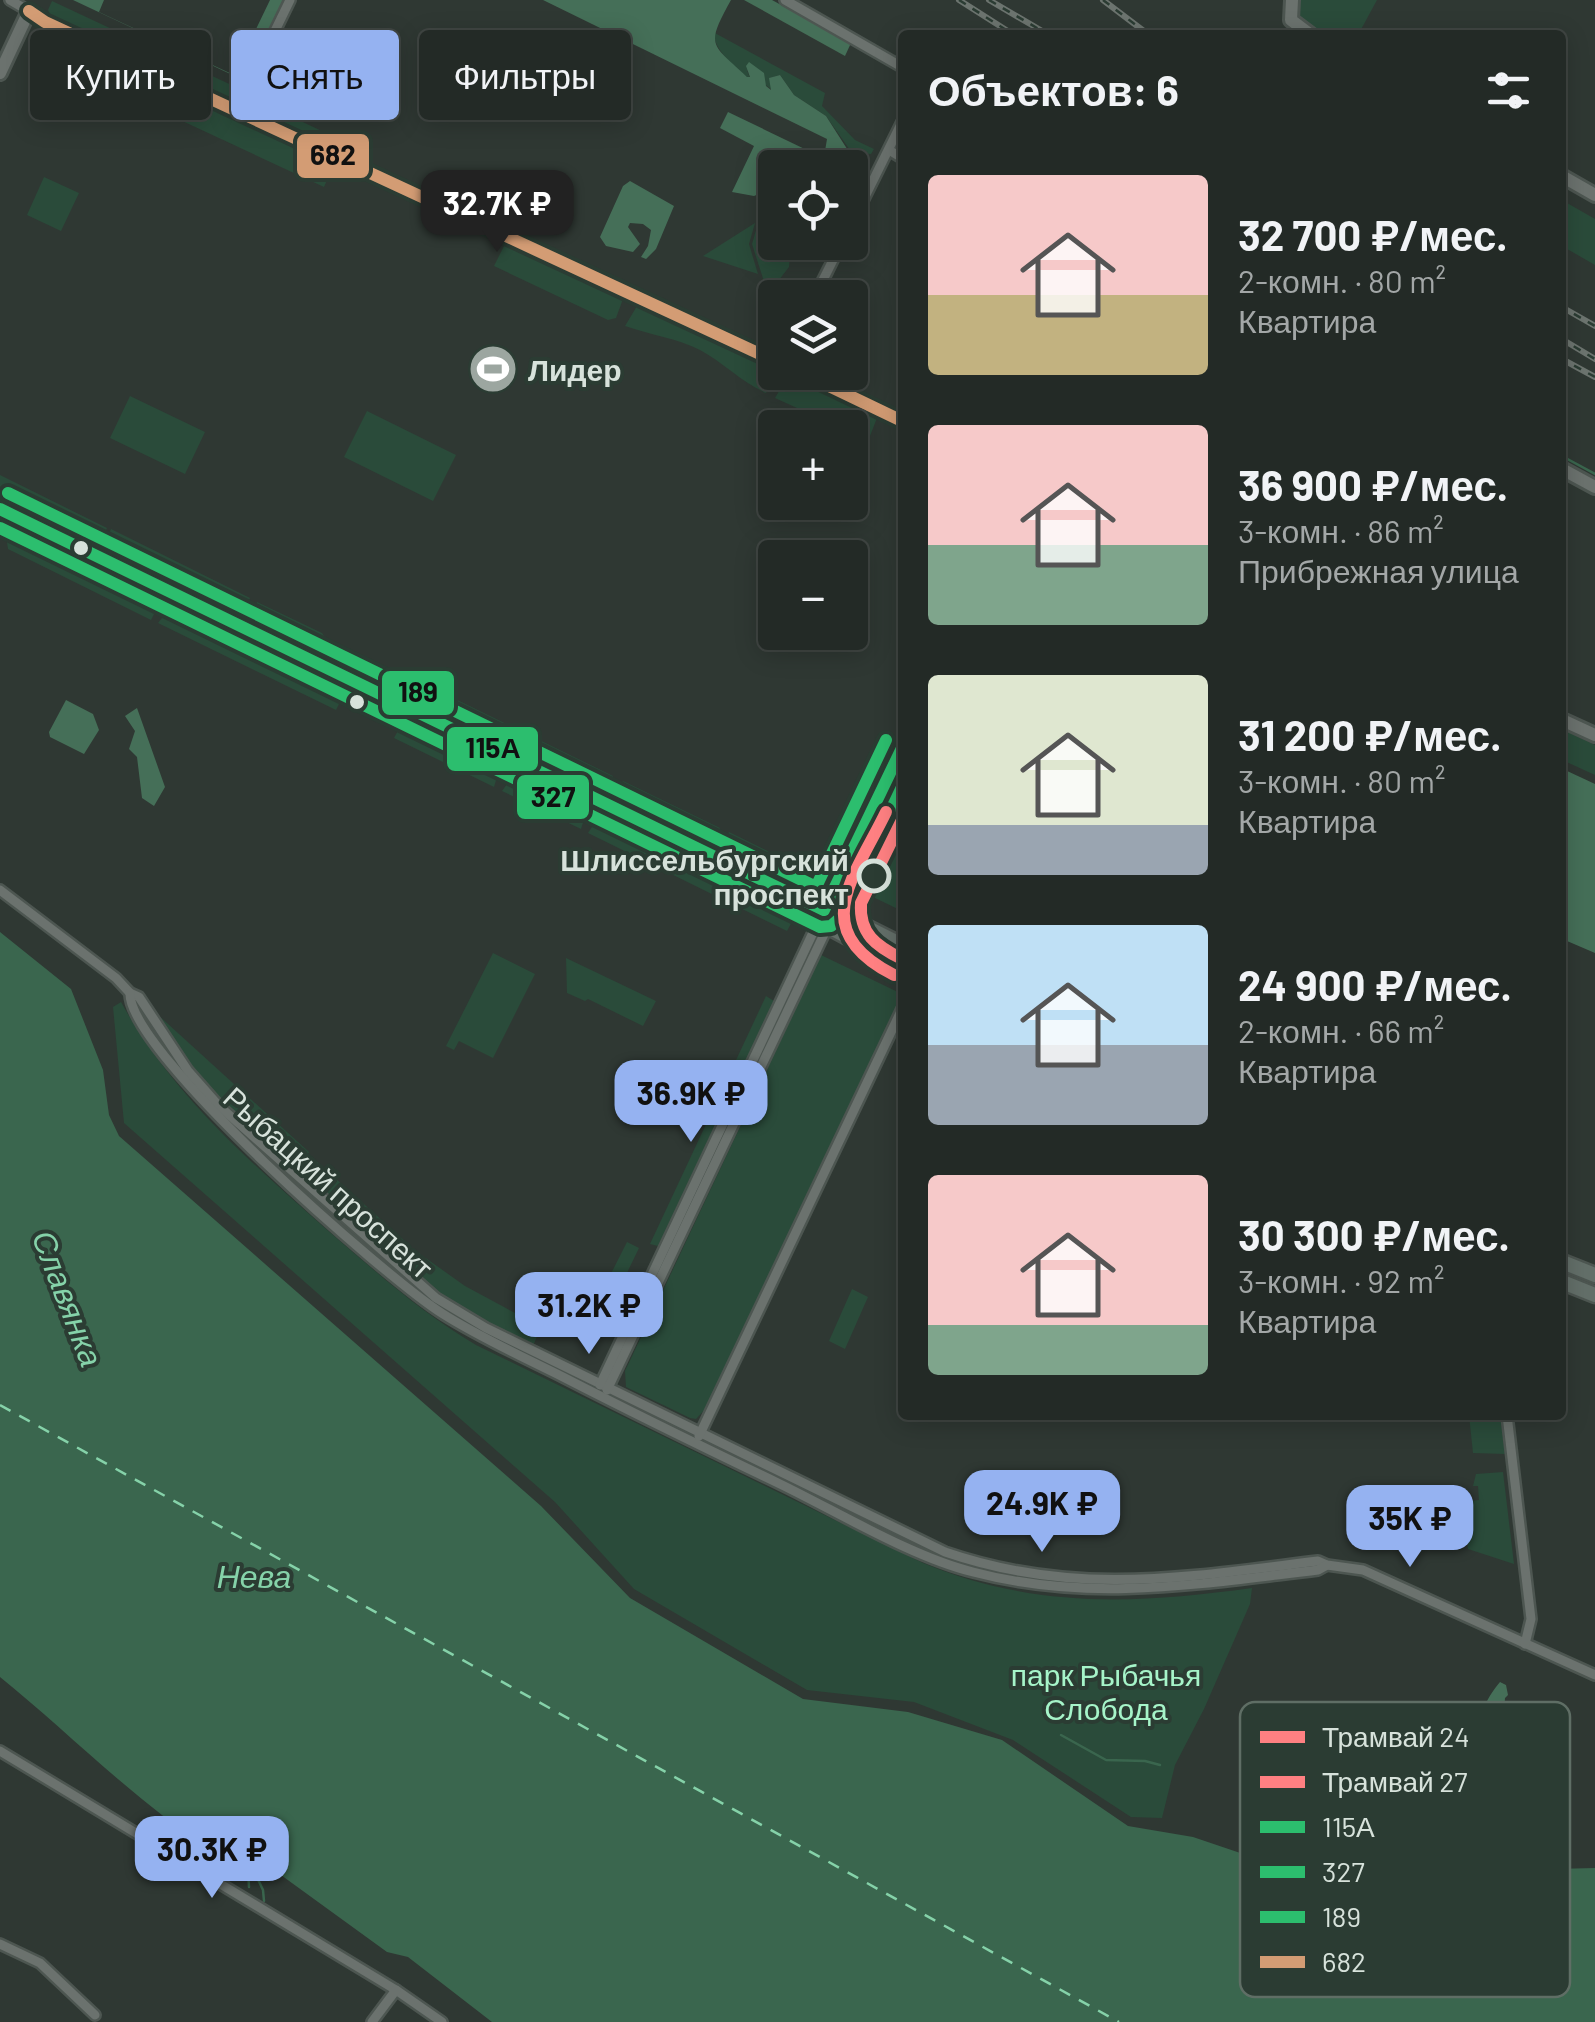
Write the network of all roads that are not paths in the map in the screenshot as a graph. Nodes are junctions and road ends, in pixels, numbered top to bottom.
1 (10, 0) edge
2 (290, 0) edge
3 (785, 0) edge
4 (1292, 0) edge
5 (29, 11) junction
6 (275, 30) edge
7 (1305, 30) edge
8 (898, 65) edge
9 (0, 73) edge
10 (231, 109) edge
11 (255, 120) edge
12 (898, 131) edge
13 (890, 150) junction
14 (898, 155) edge
15 (1566, 178) edge
16 (868, 192) edge
17 (1595, 195) edge
18 (758, 353) edge
19 (837, 390) edge
20 (898, 419) edge
21 (1566, 471) edge
22 (1595, 487) edge
23 (0, 509) edge
24 (0, 520) edge
25 (1566, 722) edge
26 (1595, 736) edge
27 (898, 757) edge
28 (898, 779) edge
29 (0, 890) edge
30 (826, 918) junction
31 (898, 944) edge
32 (898, 963) edge
33 (130, 993) junction
34 (898, 1017) edge
35 (1566, 1263) edge
36 (1595, 1275) edge
37 (1566, 1283) edge
38 (1595, 1295) edge
39 (604, 1386) junction
40 (600, 1396) junction
41 (1508, 1420) edge
42 (698, 1438) junction
43 (1525, 1644) junction
44 (1595, 1675) edge
45 (0, 1751) edge
46 (0, 1944) edge
47 (396, 1990) junction
48 (95, 2015) edge
49 (372, 2022) edge
50 (442, 2022) edge

1 - 5 street
2 - 6 street
3 - 8 street
4 - 7 street
5 - 9 street
5 - 10 street
11 - 18 street
12 - 13 street
13 - 14 street
13 - 16 street
15 - 17 street
19 - 20 street
21 - 22 street
23 - 30 main road
24 - 30 main road
25 - 26 street
27 - 30 street
28 - 30 street
29 - 33 street, Рыбацкий проспект
30 - 31 main road
30 - 32 main road
30 - 39 street
33 - 39 street, Рыбацкий проспект
33 - 40 street, Рыбацкий проспект
34 - 42 street
35 - 36 main road
37 - 38 main road
39 - 40 street
39 - 42 street, Рыбацкий проспект
40 - 42 street, Рыбацкий проспект
41 - 43 street
42 - 43 street, Рыбацкий проспект
43 - 44 street, Рыбацкий проспект
45 - 47 street
46 - 48 street
47 - 49 street
47 - 50 street

